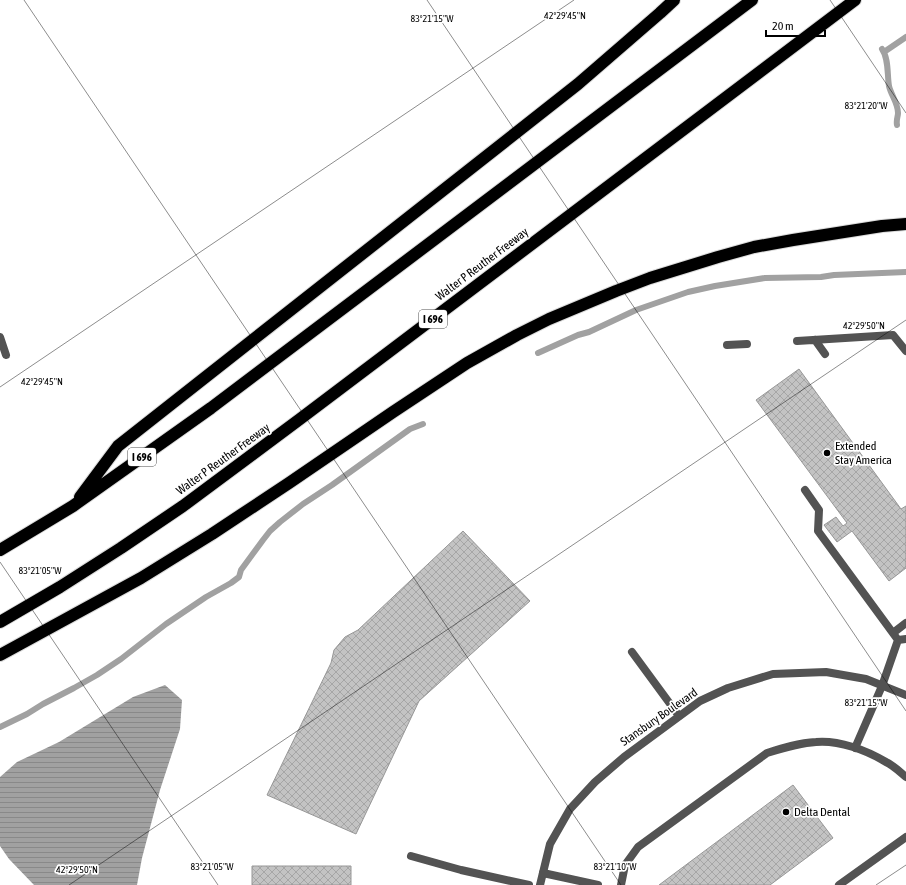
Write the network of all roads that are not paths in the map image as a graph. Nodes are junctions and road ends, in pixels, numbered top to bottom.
1 (674, 0) edge
2 (855, 0) edge
3 (750, 2) edge
4 (906, 224) edge
5 (0, 337) edge
6 (815, 340) junction
7 (797, 341) dead end
8 (747, 344) dead end
9 (727, 345) dead end
10 (906, 351) edge
11 (825, 354) dead end
12 (6, 355) dead end
13 (805, 490) dead end
14 (73, 506) junction
15 (0, 550) edge
16 (0, 622) edge
17 (906, 623) edge
18 (893, 633) junction
19 (902, 640) edge
20 (632, 652) dead end
21 (0, 656) edge
22 (882, 686) junction
23 (906, 695) edge
24 (679, 716) junction
25 (855, 748) junction
26 (906, 776) edge
27 (906, 837) edge
28 (412, 856) dead end
29 (543, 873) junction
30 (529, 885) edge
31 (540, 885) edge
32 (598, 885) edge
33 (621, 885) edge
34 (839, 885) edge

1 - 14 highway
2 - 16 highway, Walter P Reuther Freeway / I 696
3 - 14 highway, I 696
4 - 21 highway
5 - 12 street
6 - 7 street
6 - 10 street
6 - 11 street
8 - 9 street
13 - 18 street
14 - 15 highway, I 696
17 - 18 street
18 - 19 street
19 - 22 street
20 - 24 street
22 - 23 street, Stansbury Boulevard
22 - 24 street, Stansbury Boulevard
22 - 25 street
24 - 29 street, Stansbury Boulevard
25 - 26 street
25 - 33 street
27 - 34 street
28 - 30 street
29 - 31 street, Stansbury Boulevard
29 - 32 street

